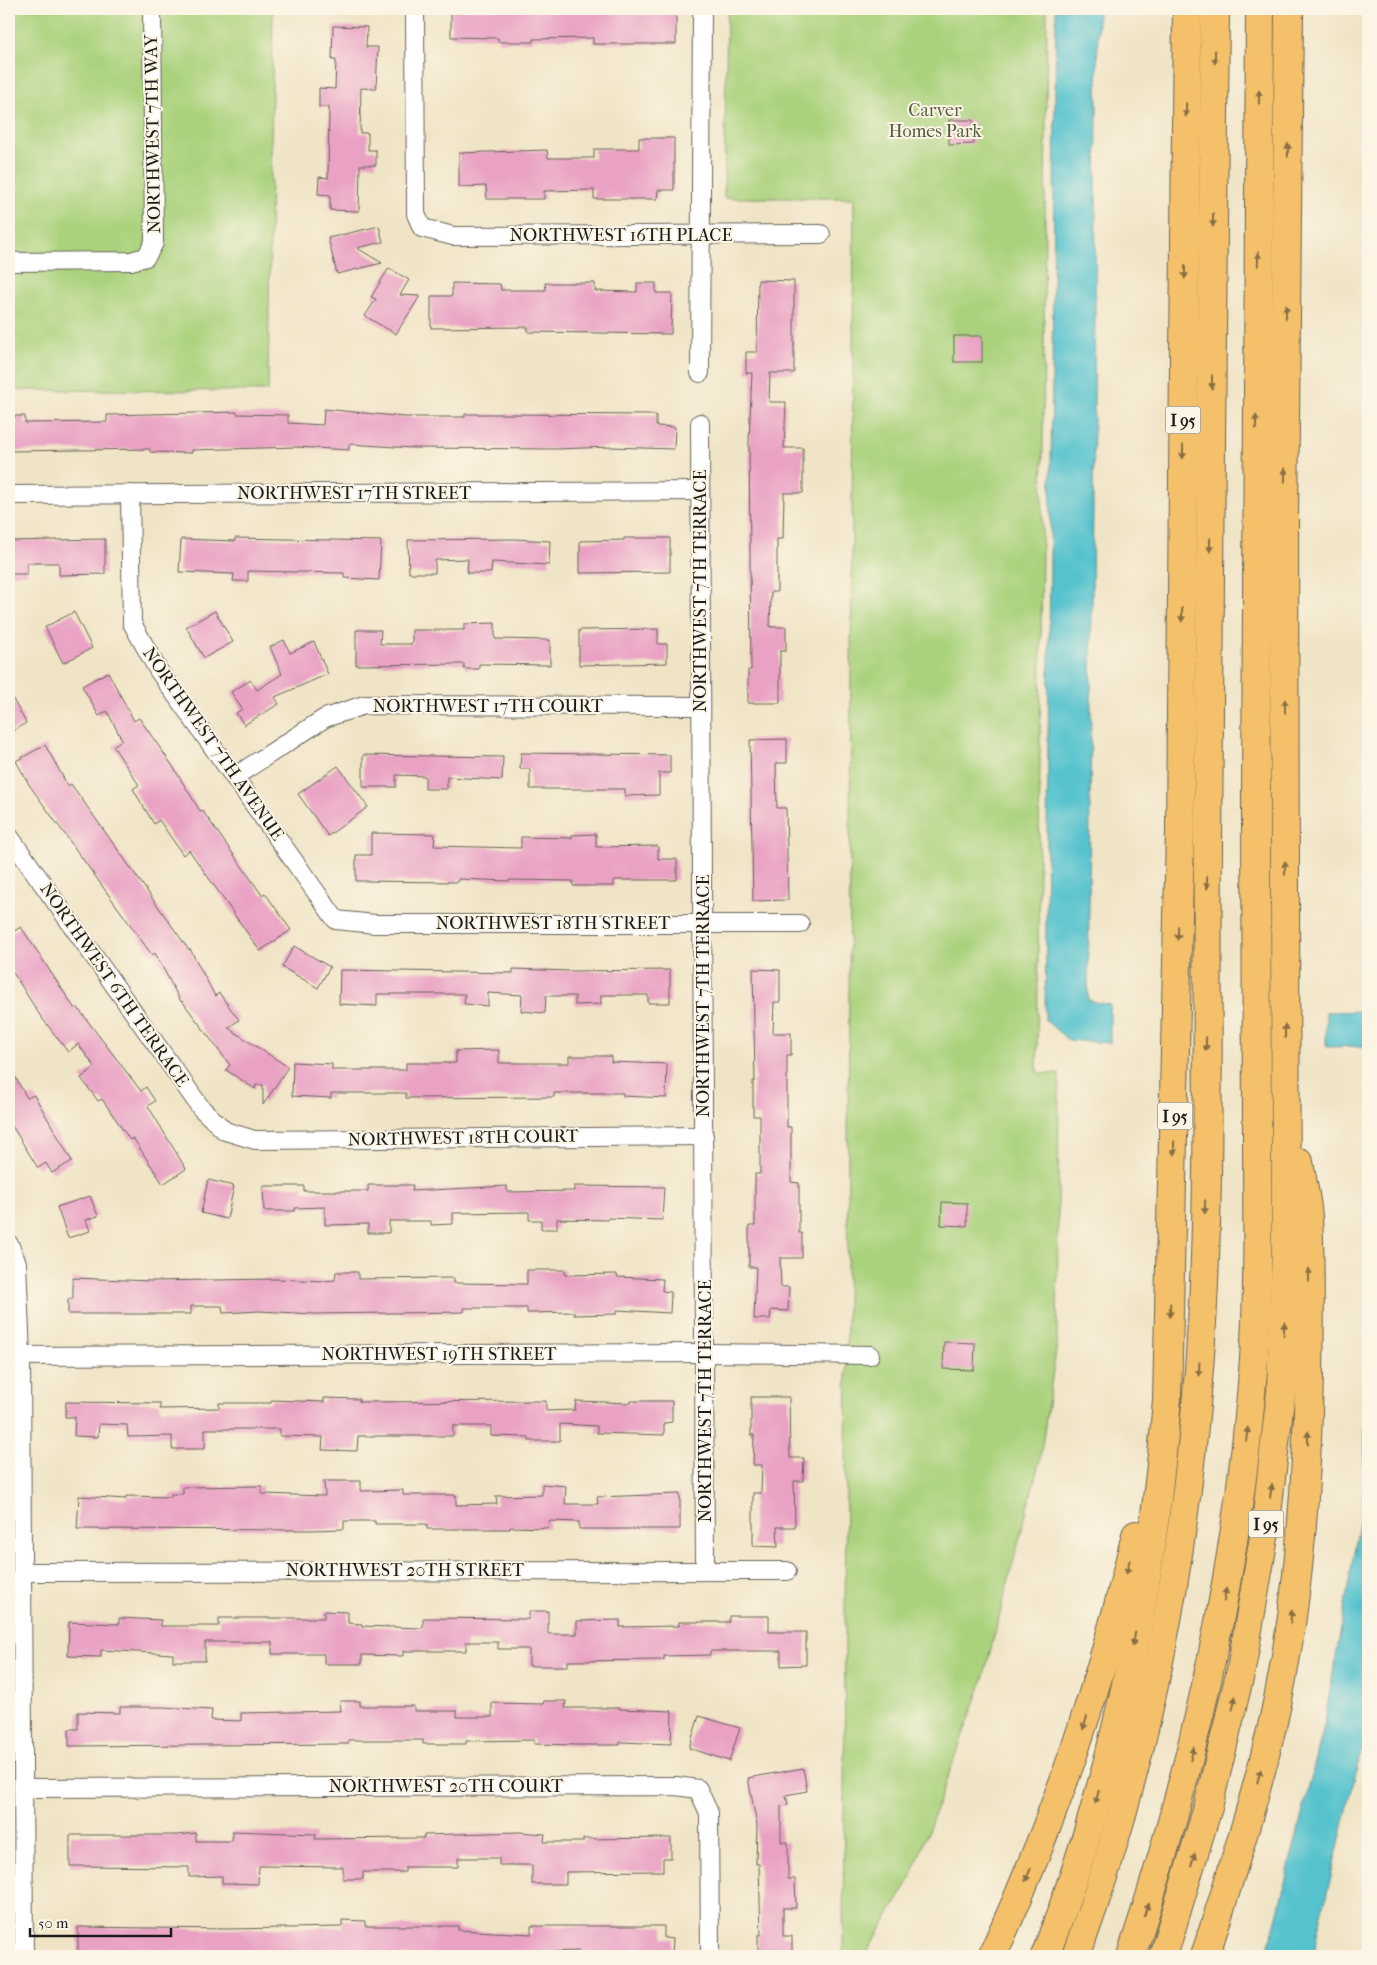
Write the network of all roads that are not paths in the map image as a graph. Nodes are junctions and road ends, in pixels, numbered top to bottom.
1 (152, 9) edge
2 (415, 9) edge
3 (702, 9) edge
4 (1187, 9) edge
5 (1215, 9) edge
6 (1260, 9) edge
7 (1289, 9) edge
8 (821, 234) dead end
9 (701, 235) junction
10 (9, 262) edge
11 (700, 373) dead end
12 (700, 422) dead end
13 (700, 491) junction
14 (130, 494) junction
15 (9, 495) edge
16 (701, 706) junction
17 (234, 777) junction
18 (9, 836) edge
19 (336, 920) joint
20 (704, 923) junction
21 (800, 924) dead end
22 (1286, 1079) junction
23 (225, 1131) joint
24 (704, 1136) junction
25 (9, 1244) edge
26 (705, 1353) junction
27 (870, 1355) dead end
28 (15, 1356) edge
29 (1168, 1400) junction
30 (705, 1569) junction
31 (787, 1571) dead end
32 (22, 1572) junction
33 (23, 1788) junction
34 (1236, 1858) junction
35 (24, 1956) edge
36 (710, 1956) edge
37 (992, 1956) edge
38 (1045, 1956) edge
39 (1076, 1956) edge
40 (1131, 1956) edge
41 (1163, 1956) edge
42 (1205, 1956) edge
43 (1215, 1956) edge

1 - 10 street, NORTHWEST 7TH WAY
2 - 9 street, NORTHWEST 16TH PLACE
3 - 9 street
4 -> 29 highway, I 95
5 -> 39 highway
40 -> 6 highway
22 -> 7 highway, I 95
8 - 9 street, NORTHWEST 16TH PLACE
9 - 11 street
12 - 13 street, NORTHWEST 7TH TERRACE
13 - 14 street, NORTHWEST 17TH STREET
13 - 16 street, NORTHWEST 7TH TERRACE
14 - 15 street, NORTHWEST 17TH STREET
14 - 17 street, NORTHWEST 7TH AVENUE
16 - 17 street, NORTHWEST 17TH COURT
16 - 20 street, NORTHWEST 7TH TERRACE
17 - 19 street, NORTHWEST 7TH AVENUE
18 - 23 street, NORTHWEST 6TH TERRACE
19 - 20 street, NORTHWEST 18TH STREET
20 - 21 street, NORTHWEST 18TH STREET
20 - 24 street, NORTHWEST 7TH TERRACE
34 -> 22 highway
41 -> 22 highway, I 95
23 - 24 street, NORTHWEST 18TH COURT
24 - 26 street, NORTHWEST 7TH TERRACE
25 - 28 street
26 - 27 street, NORTHWEST 19TH STREET
26 - 28 street, NORTHWEST 19TH STREET
26 - 30 street, NORTHWEST 7TH TERRACE
28 - 32 street
29 -> 37 highway
29 -> 38 highway, I 95
30 - 31 street, NORTHWEST 20TH STREET
30 - 32 street, NORTHWEST 20TH STREET
32 - 33 street
33 - 35 street
33 - 36 street, NORTHWEST 20TH COURT
34 - 42 highway
34 - 43 highway

